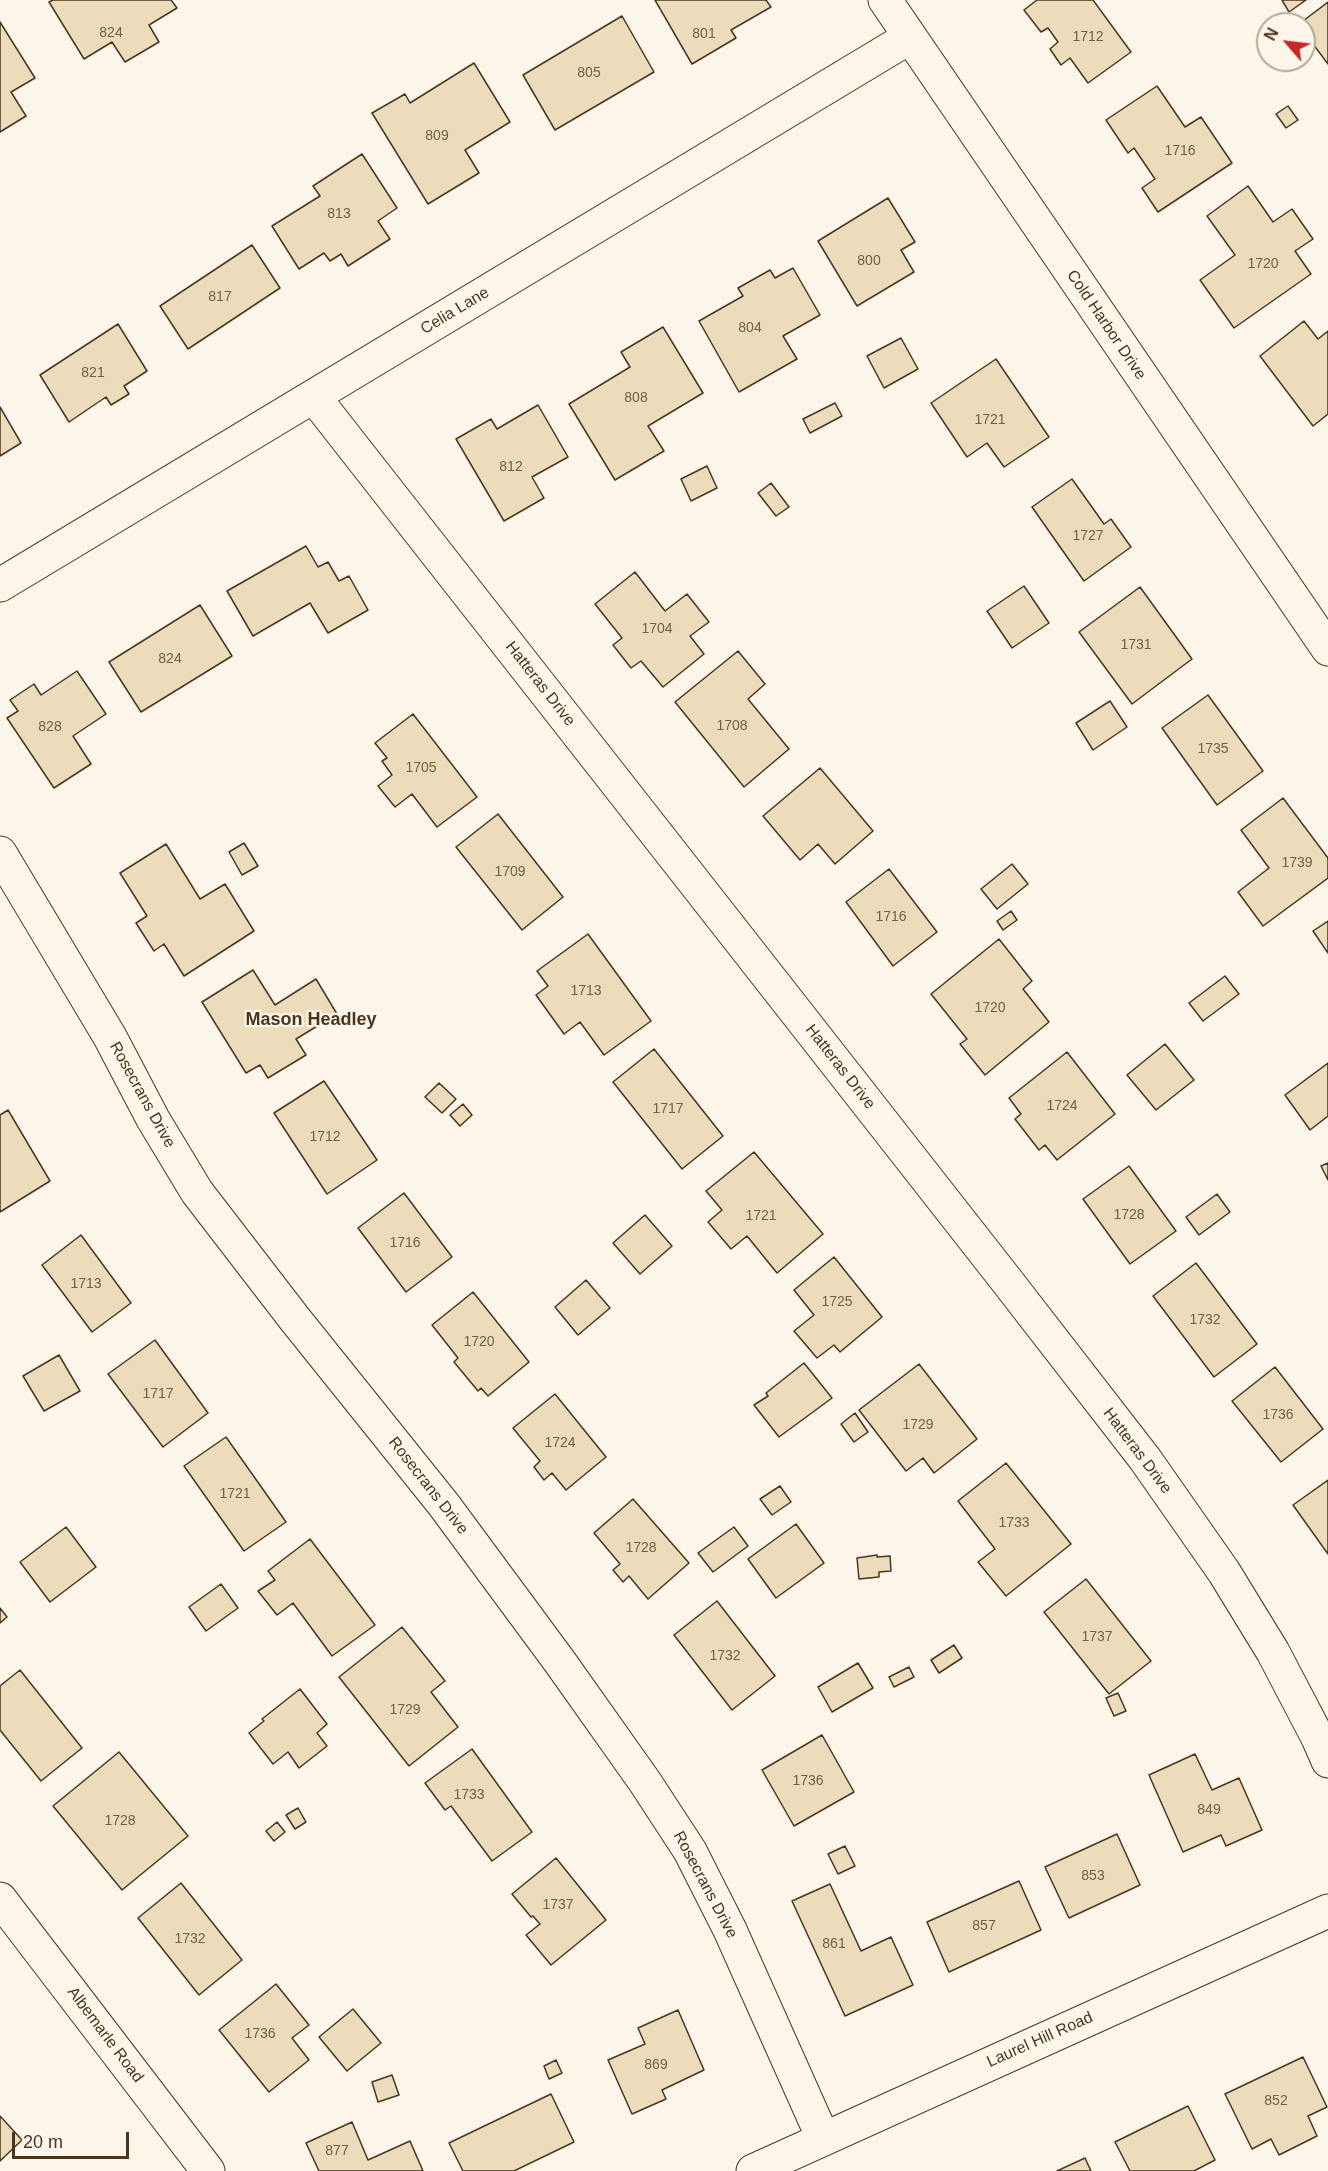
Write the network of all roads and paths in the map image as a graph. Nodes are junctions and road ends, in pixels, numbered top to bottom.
1 (885, 0) edge
2 (910, 37) junction
3 (314, 397) junction
4 (0, 585) edge
5 (1328, 649) edge
6 (0, 853) edge
7 (1328, 1761) edge
8 (0, 1899) edge
9 (1328, 1911) edge
10 (824, 2138) junction
11 (208, 2171) edge
12 (753, 2171) edge

1 - 2 street, Cold Harbor Drive
2 - 3 street, Celia Lane
2 - 5 street, Cold Harbor Drive
3 - 4 street, Celia Lane
3 - 7 street, Hatteras Drive
6 - 10 street, Rosecrans Drive
8 - 11 street, Albemarle Road
9 - 10 street, Laurel Hill Road
10 - 12 street, Laurel Hill Road

